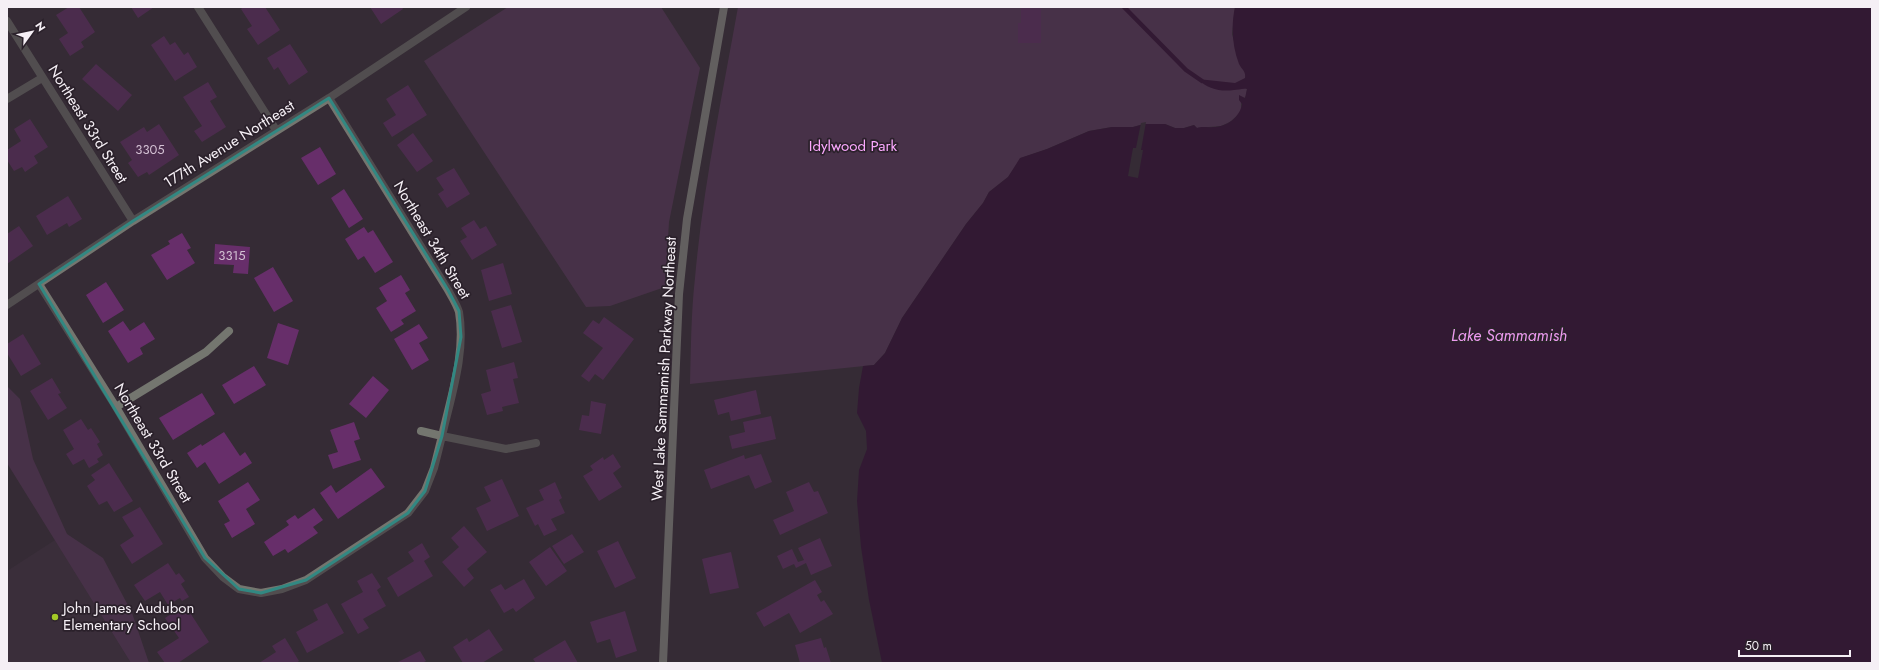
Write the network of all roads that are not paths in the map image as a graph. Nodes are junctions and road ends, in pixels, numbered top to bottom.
1 (198, 7) edge
2 (724, 7) edge
3 (463, 8) edge
4 (7, 21) edge
5 (42, 78) junction
6 (329, 98) junction
7 (7, 99) edge
8 (276, 130) junction
9 (133, 221) junction
10 (39, 284) junction
11 (7, 305) edge
12 (230, 331) dead end
13 (116, 406) junction
14 (421, 431) dead end
15 (442, 436) junction
16 (536, 443) dead end
17 (261, 593) joint
18 (663, 663) edge

1 - 8 street
2 - 18 main road, West Lake Sammamish Parkway Northeast
3 - 6 street, 177th Avenue Northeast
4 - 5 street, Northeast 33rd Street
5 - 7 street
5 - 9 street, Northeast 33rd Street
6 - 8 street, 177th Avenue Northeast
6 - 15 street, Northeast 34th Street
8 - 9 street, 177th Avenue Northeast
9 - 10 street, 177th Avenue Northeast
10 - 11 street, 177th Avenue Northeast
10 - 13 street, Northeast 33rd Street
12 - 13 street
13 - 17 street, Northeast 33rd Street
14 - 15 street
15 - 16 street
15 - 17 street, Northeast 34th Street

